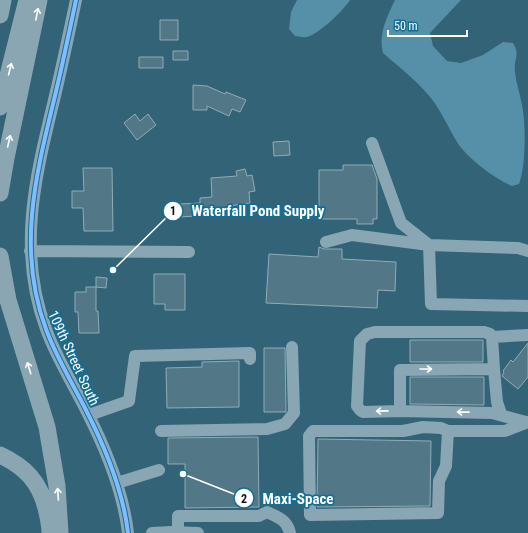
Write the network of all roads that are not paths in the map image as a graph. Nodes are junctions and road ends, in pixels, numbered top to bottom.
1 (3, 0) edge
2 (28, 0) edge
3 (39, 0) edge
4 (76, 0) edge
5 (0, 7) edge
6 (0, 15) edge
7 (0, 107) edge
8 (372, 143) dead end
9 (0, 193) edge
10 (326, 242) dead end
11 (429, 245) junction
12 (30, 250) junction
13 (528, 251) edge
14 (189, 252) dead end
15 (0, 256) edge
16 (528, 306) edge
17 (528, 335) edge
18 (492, 337) junction
19 (292, 347) dead end
20 (250, 359) dead end
21 (494, 369) junction
22 (400, 411) junction
23 (501, 414) junction
24 (89, 416) junction
25 (527, 422) edge
26 (161, 431) dead end
27 (448, 431) junction
28 (0, 455) edge
29 (159, 470) dead end
30 (117, 483) junction
31 (178, 532) edge
32 (50, 533) edge
33 (60, 533) edge
34 (128, 533) edge
35 (152, 533) edge
36 (198, 533) edge
37 (290, 533) edge

1 - 5 highway
1 - 6 highway
7 -> 2 highway
9 -> 3 highway
4 - 12 street, 109th Street South
8 - 11 street
10 - 11 street
11 - 13 street
11 - 16 street
12 - 14 street
12 - 24 street, 109th Street South
33 -> 15 highway
17 - 18 street
18 - 21 street
22 -> 18 street
19 - 26 street
20 - 24 street
22 -> 21 street
21 - 23 street
23 -> 22 street
23 - 25 street
24 - 30 street, 109th Street South
25 - 27 street
27 - 27 street
28 - 32 highway
29 - 30 street
30 - 34 street, 109th Street South
31 - 35 street
31 - 36 street
31 - 37 street

